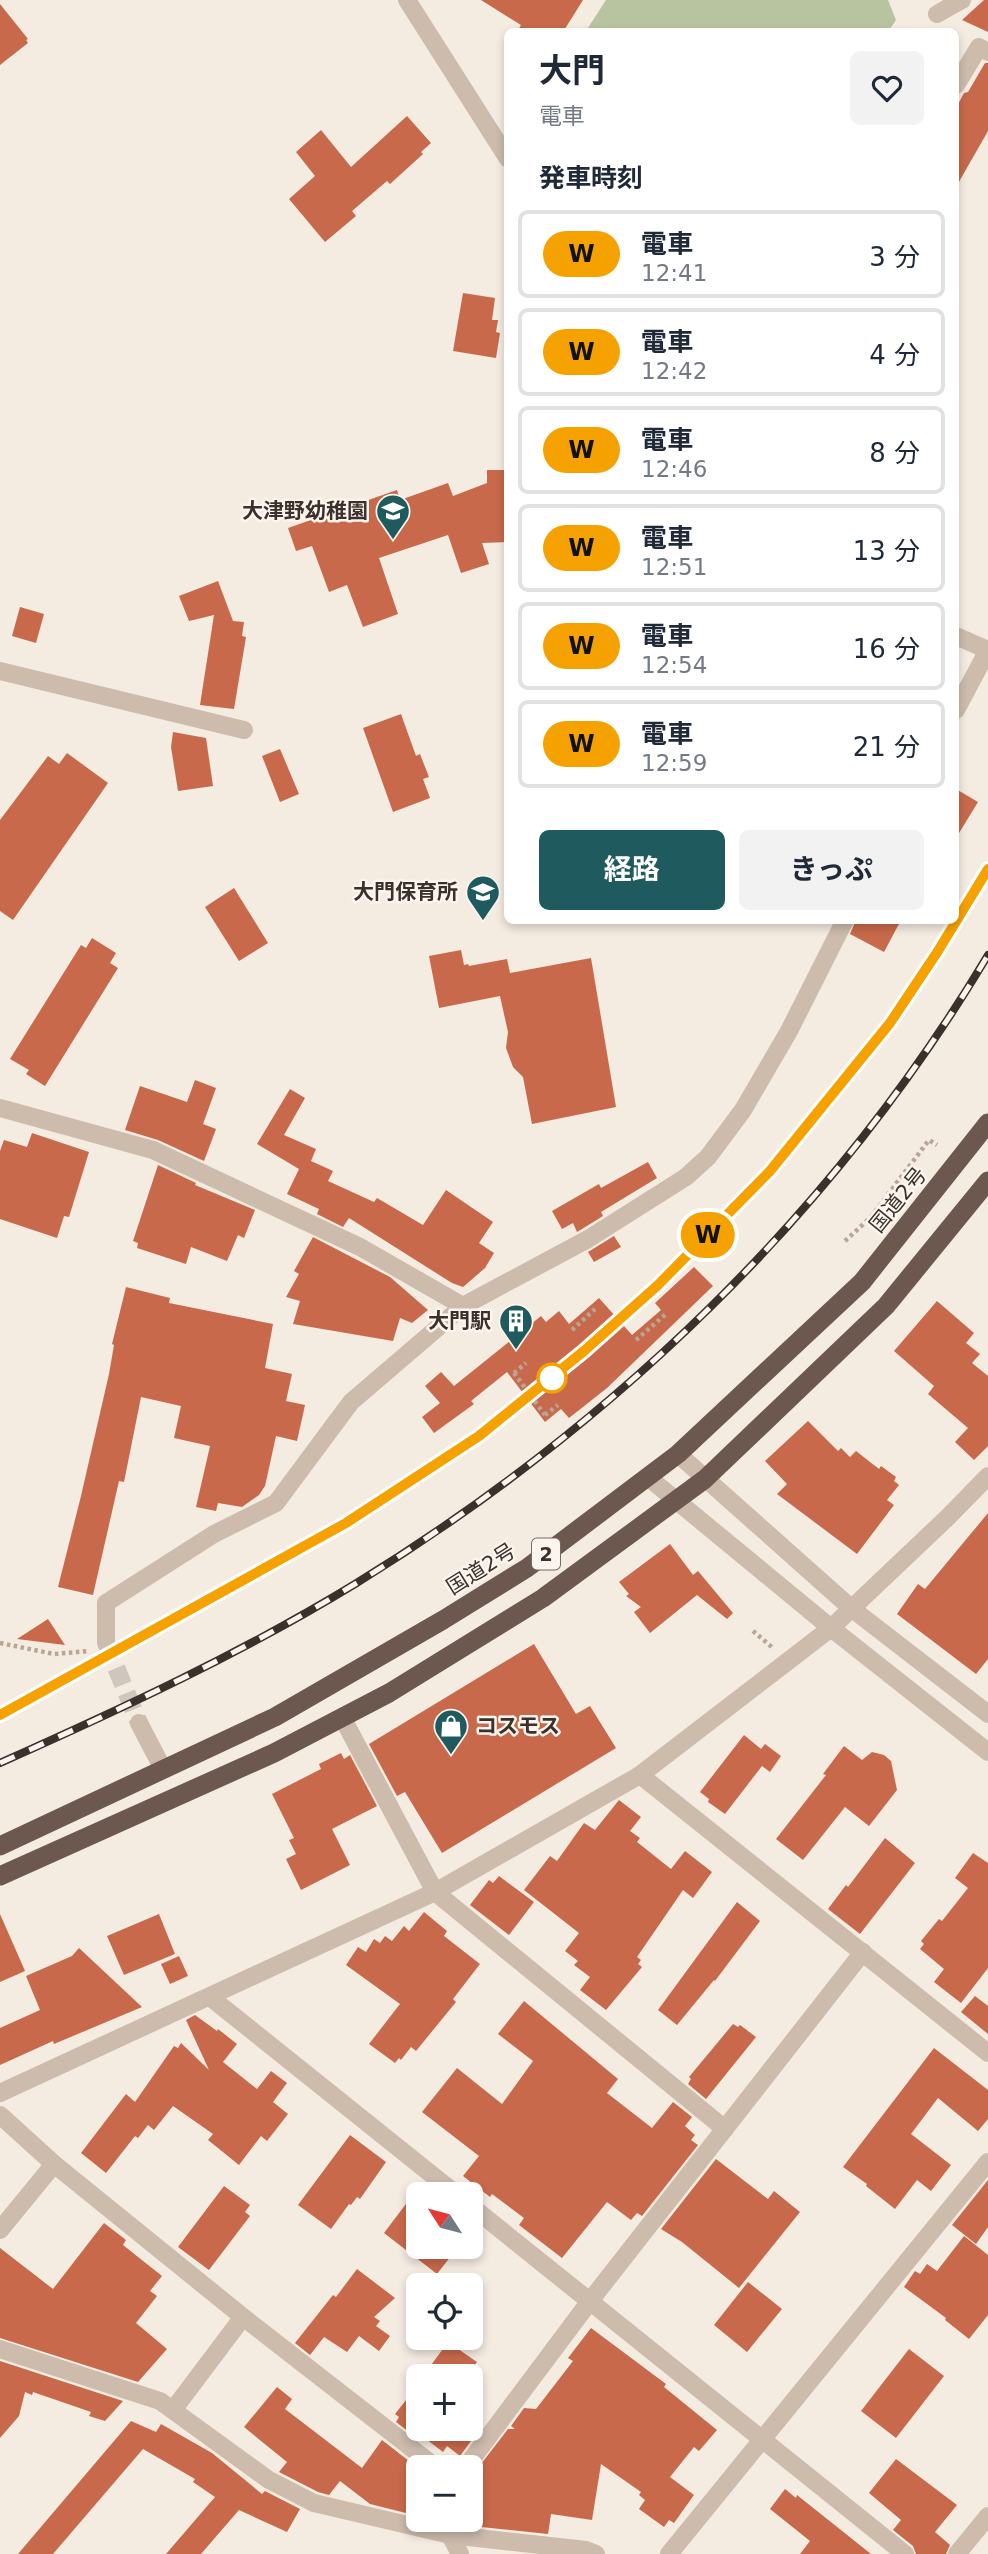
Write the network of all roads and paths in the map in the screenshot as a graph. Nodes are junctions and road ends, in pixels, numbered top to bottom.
1 (407, 0) edge
2 (962, 0) edge
3 (937, 14) dead end
4 (988, 52) edge
5 (959, 81) edge
6 (504, 153) edge
7 (959, 637) edge
8 (988, 650) edge
9 (0, 671) edge
10 (959, 704) edge
11 (244, 730) dead end
12 (843, 924) edge
13 (0, 1108) edge
14 (988, 1123) edge
15 (937, 1145) dead end
16 (988, 1181) edge
17 (845, 1241) dead end
18 (463, 1306) junction
19 (595, 1309) dead end
20 (666, 1314) dead end
21 (572, 1329) dead end
22 (636, 1340) dead end
23 (527, 1363) dead end
24 (558, 1405) dead end
25 (678, 1454) junction
26 (988, 1476) edge
27 (649, 1478) junction
28 (705, 1479) junction
29 (678, 1500) junction
30 (851, 1608) junction
31 (831, 1628) junction
32 (752, 1631) dead end
33 (0, 1643) edge
34 (106, 1643) joint
35 (787, 1660) junction
36 (988, 1714) edge
37 (342, 1717) junction
38 (139, 1723) tunnel mouth
39 (988, 1752) edge
40 (163, 1769) junction
41 (640, 1775) junction
42 (0, 1846) edge
43 (0, 1876) edge
44 (435, 1892) junction
45 (863, 1952) junction
46 (210, 1997) junction
47 (988, 2053) edge
48 (0, 2094) edge
49 (0, 2115) edge
50 (725, 2129) junction
51 (988, 2162) edge
52 (54, 2164) junction
53 (441, 2182) edge
54 (483, 2216) edge
55 (0, 2230) edge
56 (590, 2301) junction
57 (243, 2317) junction
58 (0, 2349) edge
59 (173, 2410) junction
60 (761, 2439) junction
61 (420, 2455) edge
62 (475, 2455) edge
63 (988, 2516) edge
64 (406, 2519) edge
65 (453, 2532) edge
66 (480, 2532) edge
67 (460, 2554) edge
68 (596, 2554) edge
69 (669, 2554) edge
70 (905, 2554) edge
71 (957, 2554) edge

1 - 6 street
2 - 3 street
4 - 5 street
7 - 8 street
8 - 10 street
9 - 11 street
12 - 18 street
13 - 18 street
14 - 25 highway, 国道2号 / 2
15 - 17 path
16 - 28 highway, 2
18 - 34 street
19 - 21 path
20 - 22 path
23 - 24 path, bridge
25 - 27 highway, 国道2号 / 2
25 - 28 street
26 - 30 street
27 - 29 street
27 - 40 highway, 国道2号 / 2
28 - 29 highway, 2
28 - 30 street
29 - 31 street
29 - 37 highway, 2
30 - 31 street
30 - 36 street
31 - 35 street
31 - 39 street
32 - 35 path
33 - 34 path
35 - 41 street
37 - 43 highway, 2
37 - 44 street
38 - 40 street
40 - 42 highway, 国道2号 / 2
41 - 44 street
41 - 45 street
44 - 46 street
44 - 50 street
45 - 47 street
45 - 50 street
46 - 48 street
46 - 53 street
49 - 52 street
50 - 56 street
51 - 60 street
52 - 55 street
52 - 57 street
54 - 56 street
56 - 60 street
56 - 62 street
57 - 59 street
57 - 61 street
58 - 59 street
59 - 64 street
60 - 69 street
60 - 70 street
63 - 71 street
65 - 67 street
66 - 68 street

